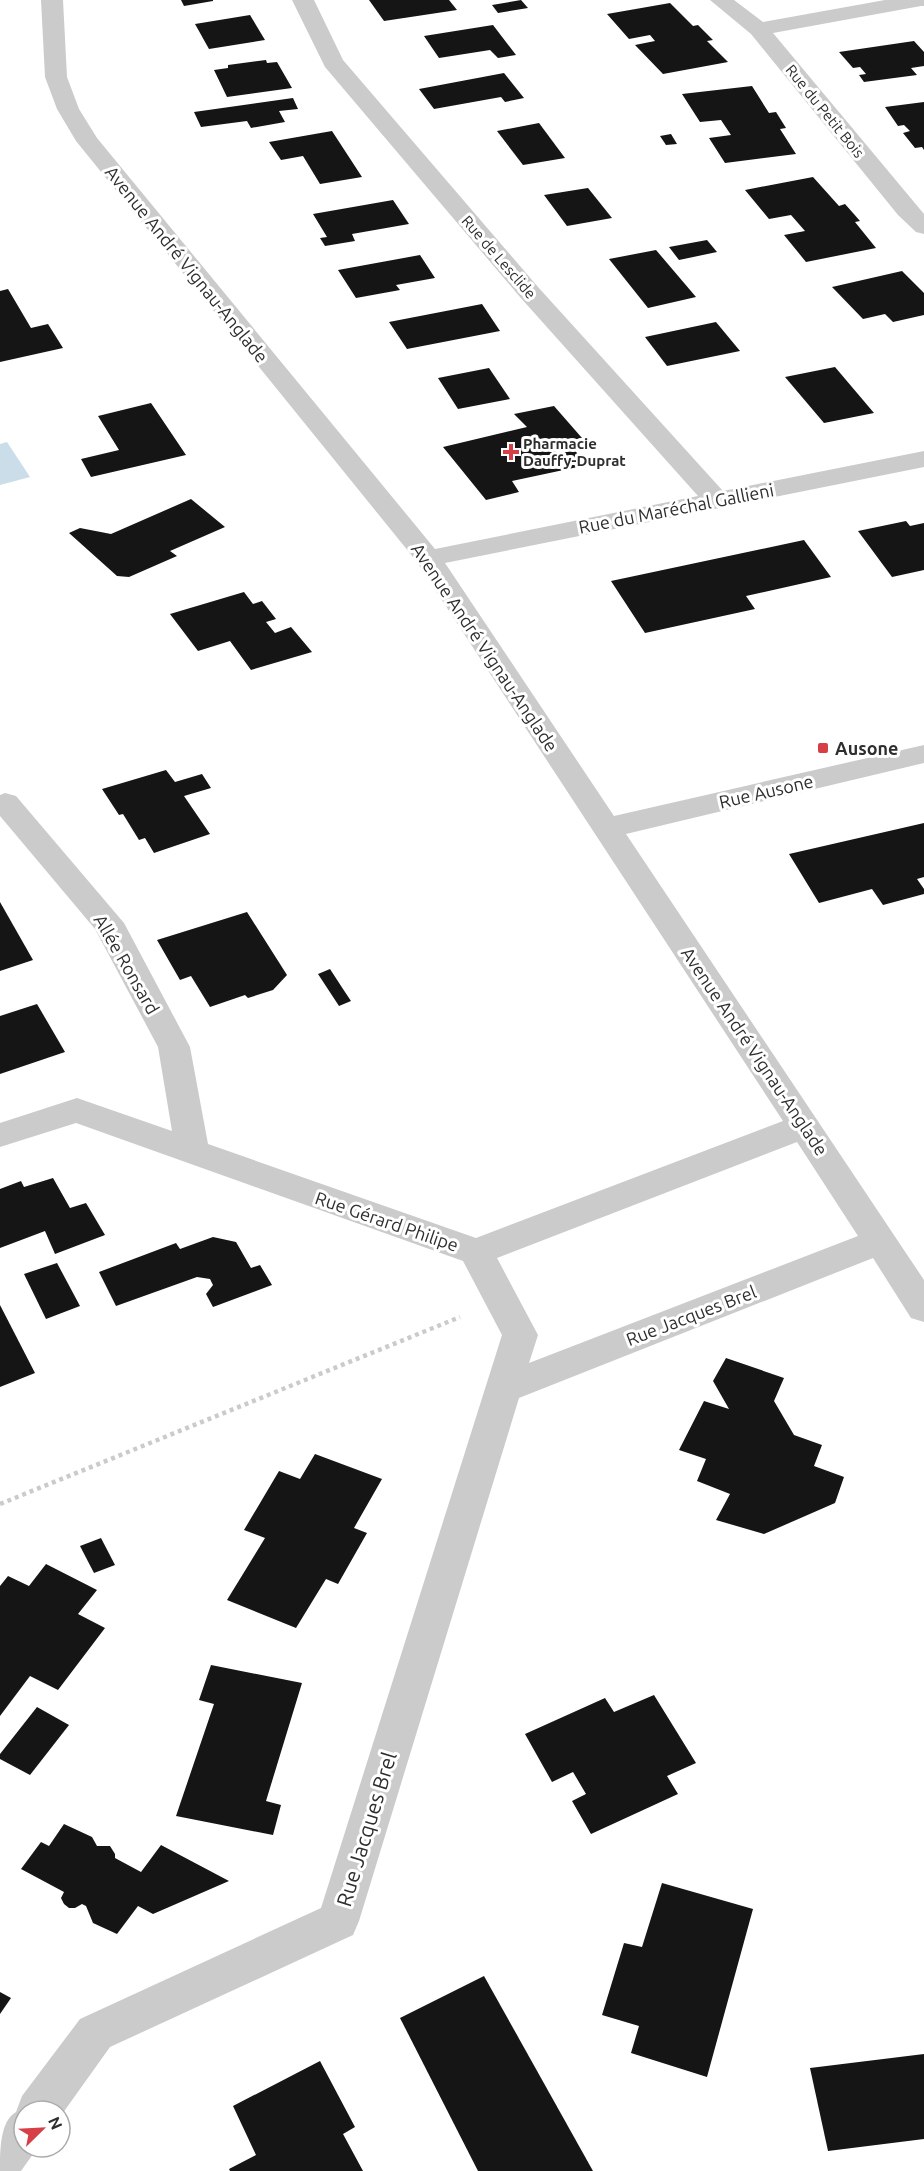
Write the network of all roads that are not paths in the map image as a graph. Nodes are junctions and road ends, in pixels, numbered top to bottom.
1 (52, 0) edge
2 (303, 0) edge
3 (721, 0) edge
4 (921, 0) edge
5 (759, 29) junction
6 (915, 208) edge
7 (924, 227) edge
8 (924, 459) edge
9 (716, 500) junction
10 (428, 558) junction
11 (924, 754) edge
12 (5, 803) dead end
13 (607, 828) junction
14 (805, 1126) junction
15 (0, 1135) edge
16 (194, 1152) junction
17 (881, 1241) junction
18 (476, 1252) junction
19 (924, 1308) edge
20 (502, 1389) junction
21 (47, 2099) edge
22 (12, 2146) edge
23 (0, 2163) edge

1 - 10 street, Avenue André Vignau-Anglade
2 - 9 street, Rue de Lesclide
3 - 5 street, Rue du Petit Bois
4 - 5 street
5 - 6 street, Rue du Petit Bois
6 - 7 street, Rue du Petit Bois
8 - 9 street, Rue du Maréchal Gallieni
9 - 10 street, Rue du Maréchal Gallieni
10 - 13 street, Avenue André Vignau-Anglade
11 - 13 street, Rue Ausone
12 - 16 street, Allée Ronsard
13 - 14 street, Avenue André Vignau-Anglade
14 - 17 street, Avenue André Vignau-Anglade
14 - 18 street, Rue Gérard Philipe
15 - 16 street, Rue Gérard Philipe
16 - 18 street, Rue Gérard Philipe
17 - 19 street, Avenue André Vignau-Anglade
17 - 20 street, Rue Jacques Brel
18 - 20 street, Rue Jacques Brel
20 - 21 street, Rue Jacques Brel
22 - 23 street

